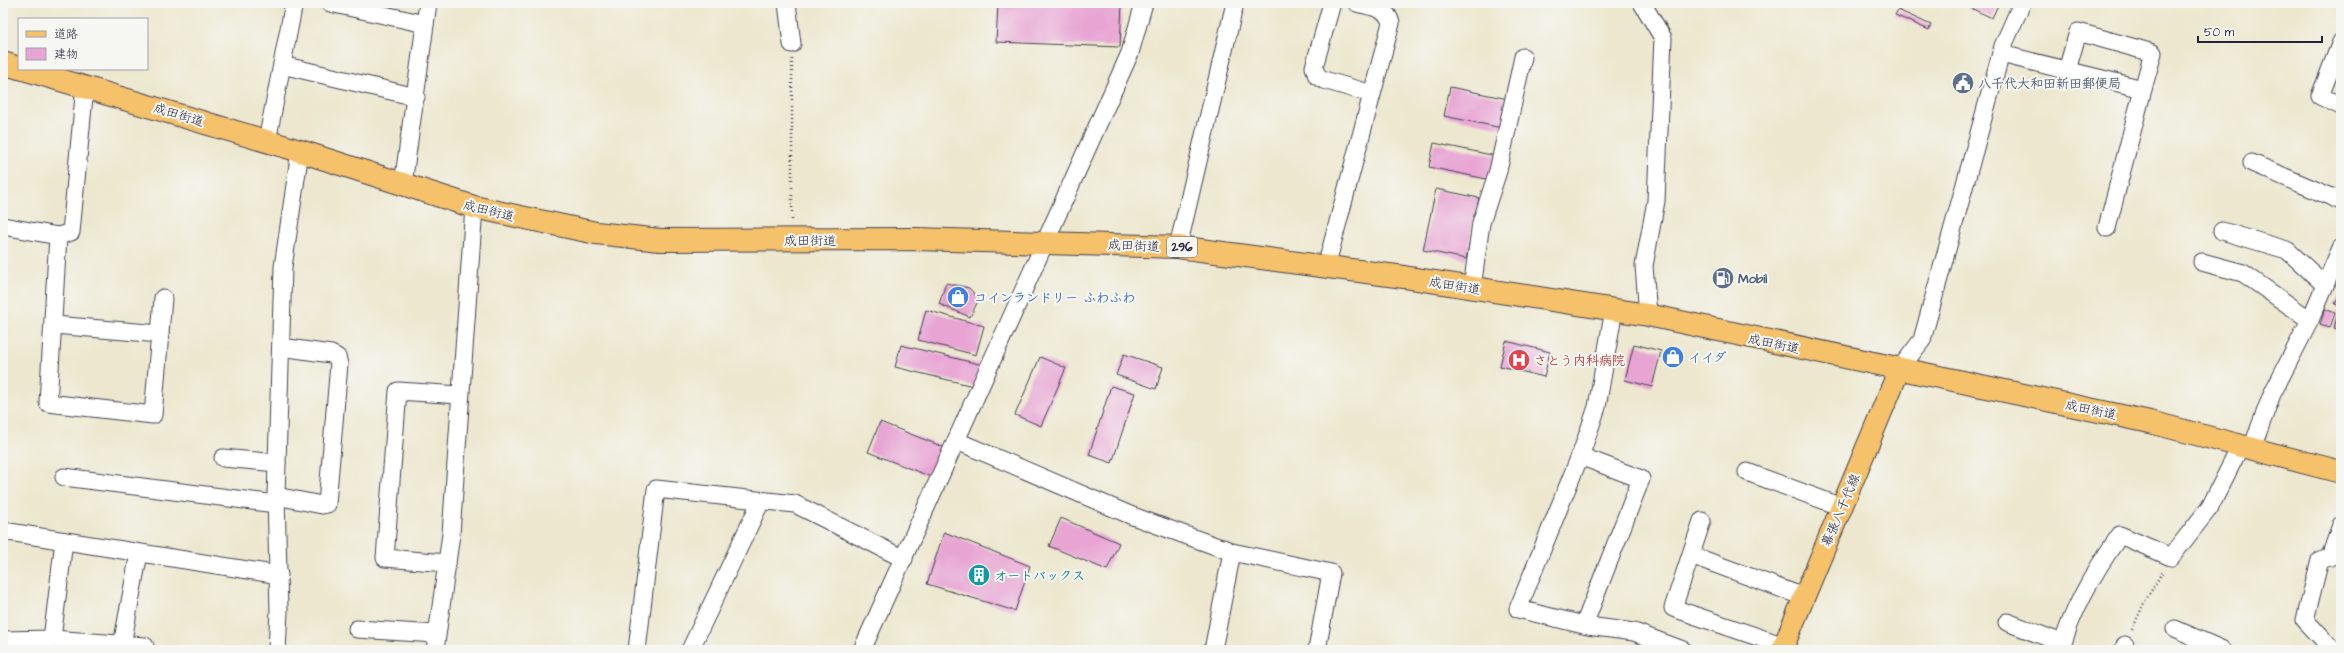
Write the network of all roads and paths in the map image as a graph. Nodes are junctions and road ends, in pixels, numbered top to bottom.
1 (294, 3) edge
2 (330, 3) edge
3 (428, 3) edge
4 (790, 3) edge
5 (1144, 3) edge
6 (1235, 3) edge
7 (1332, 3) edge
8 (1357, 3) edge
9 (1642, 3) edge
10 (2022, 3) edge
11 (425, 24) junction
12 (2341, 42) edge
13 (792, 44) joint
14 (2001, 54) junction
15 (1523, 57) dead end
16 (3, 63) edge
17 (282, 65) junction
18 (18, 68) edge
19 (28, 70) edge
20 (2067, 70) junction
21 (86, 86) junction
22 (2143, 89) junction
23 (1372, 94) junction
24 (416, 97) junction
25 (2341, 106) edge
26 (267, 141) junction
27 (300, 150) junction
28 (2252, 163) dead end
29 (403, 184) junction
30 (2341, 201) edge
31 (474, 207) junction
32 (3, 226) edge
33 (2108, 228) dead end
34 (2222, 232) dead end
35 (58, 236) junction
36 (792, 240) junction
37 (1046, 243) junction
38 (1178, 247) junction
39 (2341, 248) edge
40 (2202, 262) dead end
41 (1326, 267) junction
42 (2325, 285) junction
43 (1472, 288) junction
44 (163, 298) dead end
45 (1614, 310) junction
46 (1648, 315) junction
47 (2310, 320) junction
48 (54, 325) junction
49 (160, 334) junction
50 (281, 347) junction
51 (1899, 370) junction
52 (460, 395) junction
53 (957, 441) junction
54 (2246, 447) junction
55 (1580, 456) junction
56 (223, 458) dead end
57 (277, 463) junction
58 (1747, 472) dead end
59 (2341, 472) edge
60 (64, 477) dead end
61 (276, 500) junction
62 (761, 501) junction
63 (1842, 507) junction
64 (1702, 521) dead end
65 (2341, 525) edge
66 (3, 531) edge
67 (64, 541) junction
68 (1232, 552) junction
69 (139, 553) junction
70 (1691, 555) junction
71 (2171, 557) junction
72 (904, 559) junction
73 (447, 563) junction
74 (279, 575) junction
75 (1804, 597) junction
76 (2007, 622) dead end
77 (1584, 625) junction
78 (357, 629) dead end
79 (2175, 629) dead end
80 (52, 639) junction
81 (3, 640) edge
82 (436, 642) edge
83 (122, 645) junction
84 (2062, 647) edge
85 (1783, 648) edge
86 (2124, 648) edge
87 (145, 650) edge
88 (277, 650) edge
89 (637, 650) edge
90 (690, 650) edge
91 (862, 650) edge
92 (1214, 650) edge
93 (1316, 650) edge
94 (1683, 650) edge
95 (2223, 650) edge
96 (2333, 650) edge

1 - 17 street
2 - 11 street
3 - 11 street
4 - 13 street
5 - 37 street
6 - 38 street
7 - 23 street
8 - 23 street
9 - 46 street
10 - 14 street
11 - 24 street
12 - 25 street
13 - 36 path
14 - 20 street
14 - 51 street
15 - 43 street
16 - 18 highway
17 - 24 street
17 - 26 street
19 - 21 highway, 成田街道 / 296
20 - 22 street
20 - 22 street
21 - 26 highway, 成田街道 / 296
21 - 35 street
22 - 33 street
23 - 41 street
24 - 29 street
26 - 27 highway, 成田街道 / 296
27 - 29 highway, 成田街道 / 296
27 - 50 street
28 - 30 street
29 - 31 highway, 成田街道 / 296
31 - 36 highway, 成田街道 / 296
31 - 52 street
32 - 35 street
34 - 42 street
35 - 48 street
36 - 37 highway, 成田街道 / 296
37 - 38 highway, 成田街道 / 296
37 - 53 street
38 - 41 highway, 成田街道 / 296
39 - 42 street
40 - 47 street
41 - 43 highway, 成田街道 / 296
42 - 47 street
43 - 45 highway, 成田街道 / 296
44 - 49 street
45 - 46 highway, 成田街道 / 296
45 - 55 street
46 - 51 highway, 成田街道 / 296
47 - 54 street
48 - 49 street
48 - 49 street
50 - 57 street
50 - 61 street
51 - 54 highway, 成田街道 / 296
51 - 63 main road, 幕張八千代線
52 - 73 street
52 - 73 street
53 - 68 street
53 - 72 street
54 - 59 highway, 成田街道 / 296
54 - 71 street
55 - 77 street
55 - 77 street
56 - 57 street
57 - 61 street
58 - 63 street
60 - 61 street
61 - 74 street
62 - 72 street
62 - 89 street
62 - 90 street
63 - 75 main road, 幕張八千代線
64 - 70 street
65 - 96 street
66 - 67 street
67 - 69 street
67 - 80 street
68 - 92 street
68 - 93 street
69 - 74 street
69 - 83 street
70 - 75 street
70 - 85 street
71 - 84 street
71 - 86 path
72 - 91 street
73 - 82 street
74 - 88 street
75 - 85 main road, 幕張八千代線
76 - 84 street
77 - 94 street
78 - 82 street
79 - 95 street
80 - 81 street
80 - 83 street
83 - 87 street

